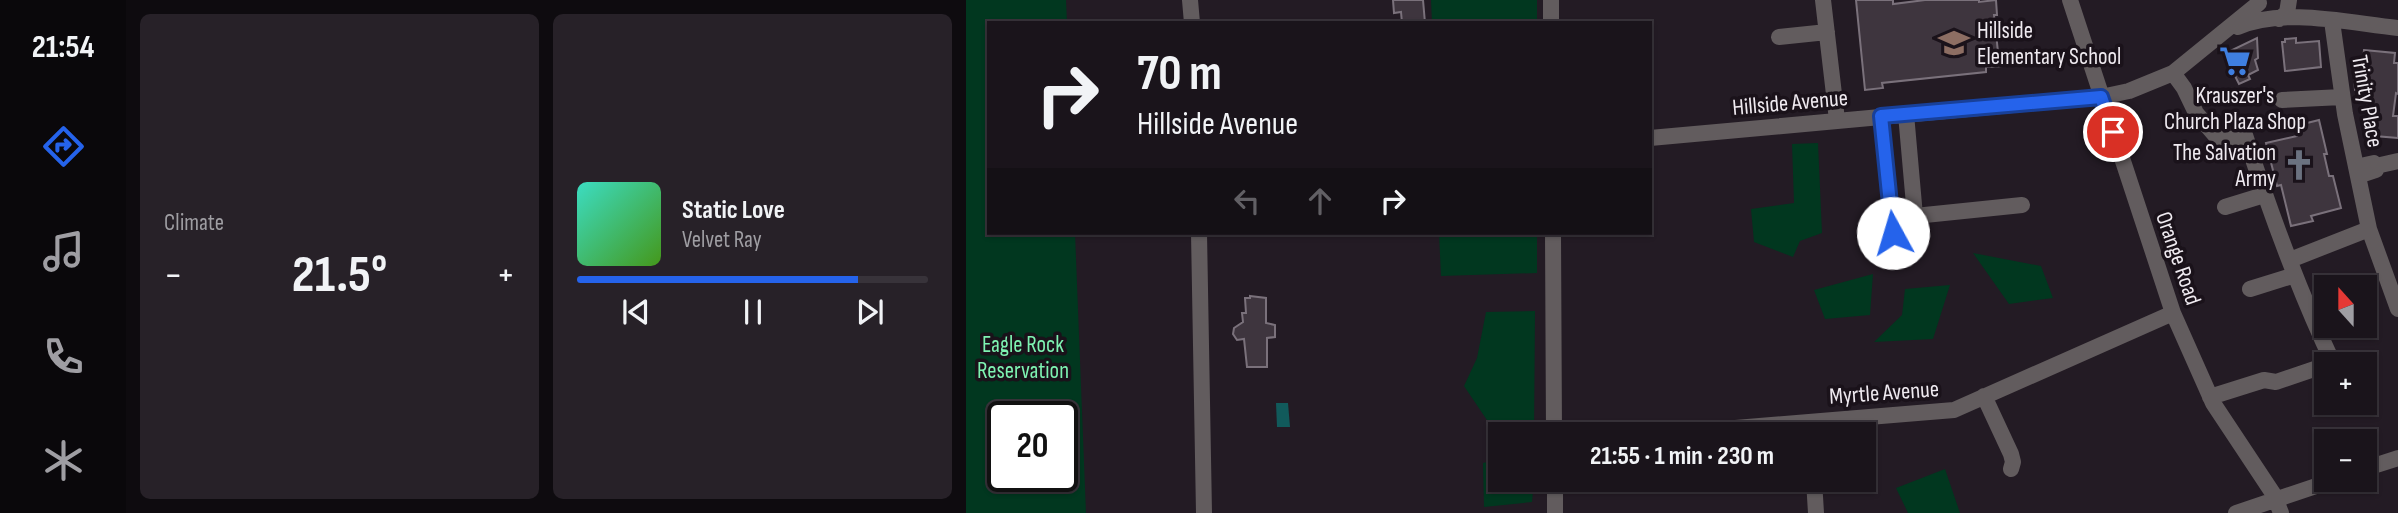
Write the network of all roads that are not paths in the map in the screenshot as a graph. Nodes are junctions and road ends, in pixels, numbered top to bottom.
1 (1190, 0) edge
2 (1551, 0) edge
3 (1822, 0) edge
4 (2070, 0) edge
5 (2260, 2) edge
6 (2290, 2) edge
7 (2307, 18) junction
8 (2274, 19) junction
9 (1192, 21) edge
10 (1551, 21) edge
11 (2332, 21) junction
12 (2398, 28) edge
13 (1827, 32) junction
14 (2225, 33) junction
15 (1779, 37) dead end
16 (2173, 73) junction
17 (2101, 97) junction
18 (2342, 97) junction
19 (2282, 100) dead end
20 (1906, 114) junction
21 (1881, 116) junction
22 (1837, 120) junction
23 (1652, 138) edge
24 (2398, 161) edge
25 (2357, 172) junction
26 (2264, 195) junction
27 (2022, 205) dead end
28 (2225, 207) dead end
29 (2369, 229) junction
30 (1893, 233) dead end
31 (1199, 235) edge
32 (1553, 235) edge
33 (2292, 267) junction
34 (2394, 286) edge
35 (2250, 289) dead end
36 (2398, 309) edge
37 (2173, 313) junction
38 (2328, 352) edge
39 (2314, 370) edge
40 (1984, 396) junction
41 (2210, 397) junction
42 (1554, 422) edge
43 (1854, 422) edge
44 (2398, 458) edge
45 (2377, 465) edge
46 (2011, 469) dead end
47 (2314, 489) edge
48 (1555, 492) edge
49 (1815, 492) edge
50 (2278, 506) edge
51 (1204, 513) edge
52 (1555, 513) edge
53 (1816, 513) edge
54 (2236, 513) edge

1 - 9 street
2 - 10 street
3 - 13 street
4 - 17 street, Orange Road
5 - 8 street
5 - 14 street
6 - 7 street
6 - 8 street
7 - 8 street
7 - 11 street
8 - 14 street
11 - 12 street
11 - 18 street, Trinity Place
13 - 15 street
13 - 22 street
14 - 16 street, Hillside Avenue
16 - 17 street, Hillside Avenue
16 - 26 street
17 - 20 street, Hillside Avenue
17 - 37 street, Orange Road
18 - 19 street
18 - 25 street, Trinity Place
20 - 21 street, Hillside Avenue
20 - 27 street
21 - 22 street, Hillside Avenue
21 - 30 street
22 - 23 street, Hillside Avenue
24 - 25 street
25 - 29 street, Trinity Place
26 - 28 street
26 - 33 street
29 - 33 street
29 - 34 street, Trinity Place
31 - 51 street
32 - 42 street
33 - 35 street
33 - 38 street
34 - 36 street, Trinity Place
37 - 40 street, Myrtle Avenue
37 - 41 street, Orange Road
39 - 41 street
40 - 43 street, Myrtle Avenue
40 - 46 street
41 - 50 street, Orange Road
44 - 45 street
47 - 50 street
48 - 52 street
49 - 53 street
50 - 54 street

